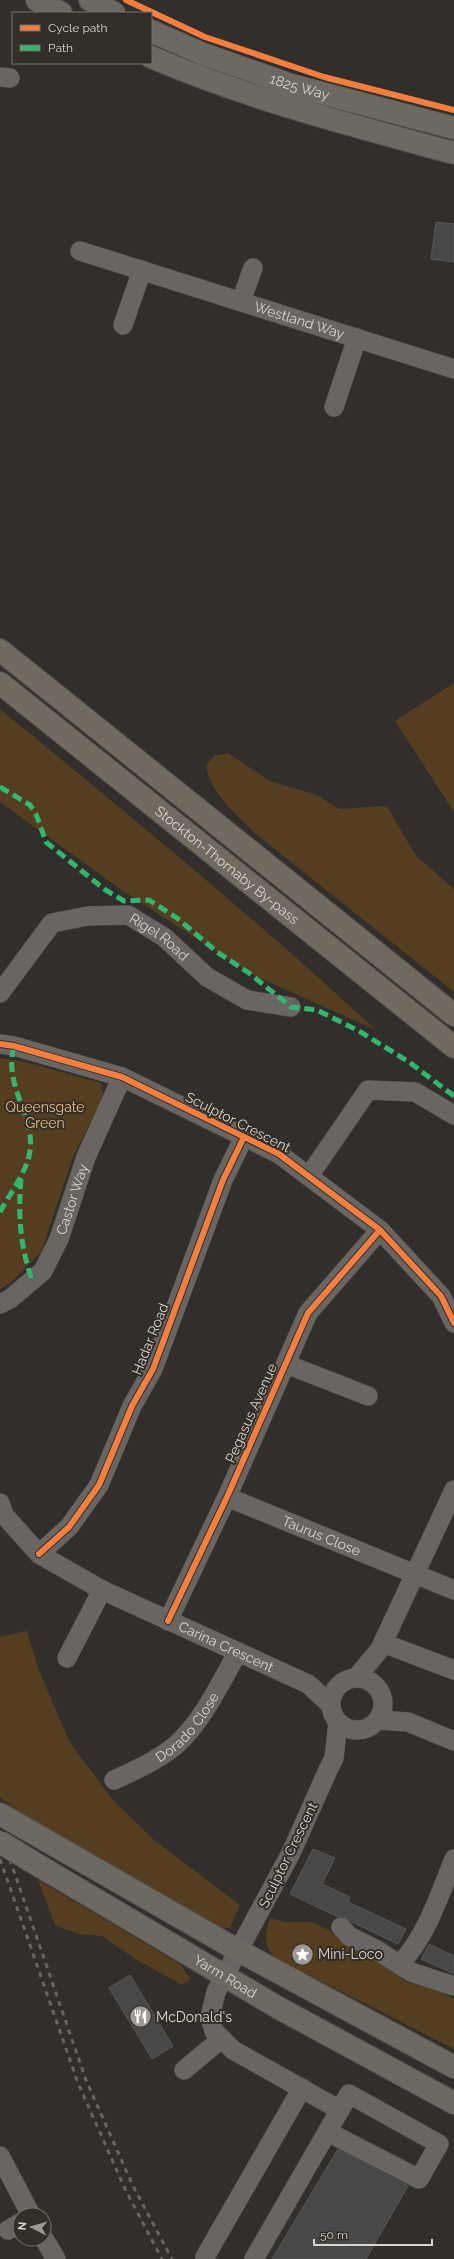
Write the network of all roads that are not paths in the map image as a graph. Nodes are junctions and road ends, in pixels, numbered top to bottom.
1 (37, 0) edge
2 (90, 0) edge
3 (59, 12) edge
4 (112, 12) edge
5 (152, 31) edge
6 (152, 57) edge
7 (454, 128) edge
8 (454, 153) edge
9 (80, 251) dead end
10 (253, 268) dead end
11 (142, 270) junction
12 (241, 301) junction
13 (123, 325) dead end
14 (357, 338) junction
15 (454, 369) edge
16 (334, 407) dead end
17 (0, 650) edge
18 (0, 683) edge
19 (0, 993) edge
20 (291, 1007) dead end
21 (454, 1015) edge
22 (0, 1044) edge
23 (454, 1047) edge
24 (122, 1077) junction
25 (454, 1115) edge
26 (244, 1137) junction
27 (309, 1176) junction
28 (380, 1230) junction
29 (0, 1304) edge
30 (454, 1323) edge
31 (286, 1364) junction
32 (368, 1396) dead end
33 (454, 1490) edge
34 (227, 1497) junction
35 (0, 1503) edge
36 (39, 1554) junction
37 (416, 1576) junction
38 (102, 1590) junction
39 (454, 1590) edge
40 (168, 1622) junction
41 (382, 1646) junction
42 (238, 1652) junction
43 (67, 1658) dead end
44 (454, 1670) edge
45 (348, 1682) junction
46 (308, 1684) junction
47 (375, 1685) junction
48 (383, 1702) junction
49 (331, 1705) junction
50 (378, 1720) junction
51 (338, 1722) junction
52 (408, 1722) junction
53 (355, 1731) junction
54 (454, 1741) edge
55 (334, 1758) junction
56 (114, 1780) dead end
57 (0, 1814) edge
58 (0, 1842) edge
59 (454, 1859) edge
60 (341, 1927) dead end
61 (239, 1951) junction
62 (400, 1964) junction
63 (226, 1976) junction
64 (454, 1986) edge
65 (220, 2040) junction
66 (454, 2067) edge
67 (184, 2070) dead end
68 (302, 2088) junction
69 (454, 2103) edge
70 (340, 2110) junction
71 (328, 2132) junction
72 (0, 2156) edge
73 (27, 2207) edge
74 (48, 2247) edge
75 (54, 2257) edge
76 (206, 2259) edge
77 (254, 2259) edge

1 - 3 main road
2 - 4 main road
5 - 7 main road, 1825 Way
6 - 8 main road, 1825 Way
9 - 11 street, Westland Way
10 - 12 street, Westland Way
11 - 12 street, Westland Way
11 - 13 street
12 - 14 street, Westland Way
14 - 15 street, Westland Way
14 - 16 street, Westland Way
17 - 21 highway, Stockton-Thornaby By-pass
18 - 23 highway, Stockton-Thornaby By-pass
19 - 20 street, Rigel Road
22 - 24 street, Sculptor Crescent
24 - 26 street, Sculptor Crescent
24 - 29 street, Castor Way
25 - 27 street
26 - 27 street, Sculptor Crescent
26 - 36 street, Hadar Road
27 - 28 street, Sculptor Crescent
28 - 30 street, Sculptor Crescent
28 - 31 street, Pegasus Avenue
31 - 32 street
31 - 34 street, Pegasus Avenue
33 - 37 street
34 - 37 street, Taurus Close
34 - 40 street, Pegasus Avenue
35 - 36 street, Carina Crescent
36 - 38 street, Carina Crescent
37 - 39 street, Taurus Close
37 - 41 street
38 - 40 street, Carina Crescent
38 - 43 street
40 - 42 street, Carina Crescent
41 - 44 street
41 - 45 street
41 - 47 street
42 - 46 street, Carina Crescent
42 - 56 street, Dorado Close
45 - 46 street, Carina Crescent
45 - 47 street
45 - 49 street
46 - 49 street, Carina Crescent
47 - 48 street
48 - 50 street
48 - 52 street
49 - 51 street
50 - 52 street
50 - 53 street
51 - 53 street
51 - 55 street, Sculptor Crescent
52 - 54 street
53 - 55 street, Sculptor Crescent
55 - 61 street, Sculptor Crescent
57 - 61 main road, Yarm Road
58 - 63 main road, Yarm Road, bridge
59 - 62 street
60 - 62 street
61 - 63 street, Sculptor Crescent
61 - 66 main road, Yarm Road
62 - 64 street
63 - 65 street, Sculptor Crescent
63 - 69 main road, Yarm Road
65 - 67 street
65 - 68 street
68 - 70 street
68 - 76 street
70 - 71 street
70 - 71 street
71 - 77 street
72 - 73 street
74 - 75 street

